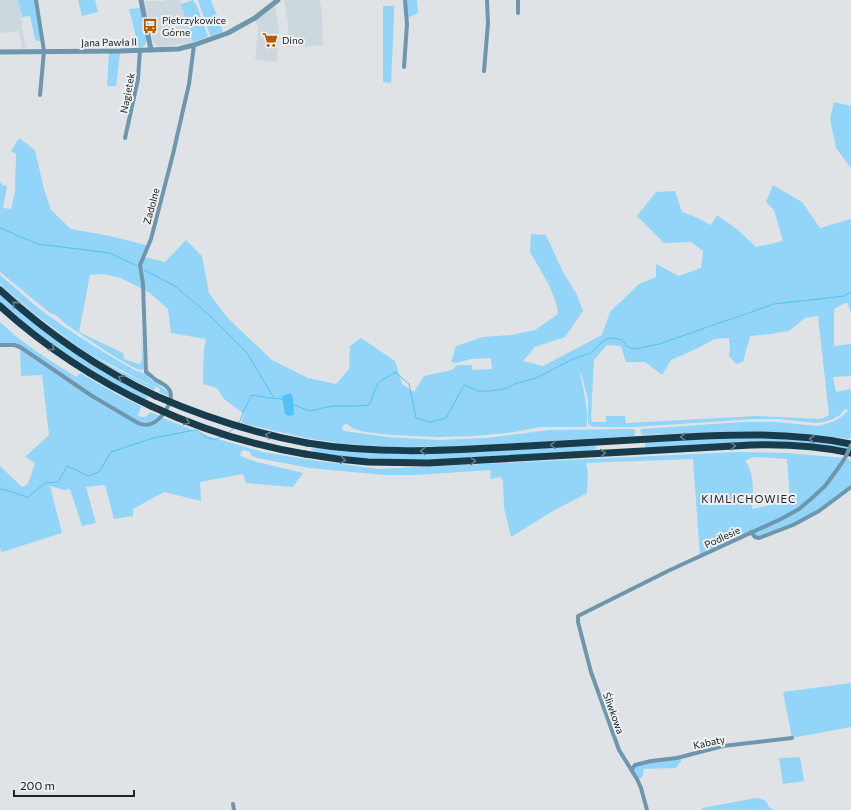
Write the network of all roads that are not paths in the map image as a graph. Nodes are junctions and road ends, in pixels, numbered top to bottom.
1 (36, 0) edge
2 (141, 0) edge
3 (278, 0) edge
4 (405, 0) edge
5 (487, 0) edge
6 (518, 0) edge
7 (518, 13) dead end
8 (194, 45) junction
9 (140, 50) junction
10 (151, 50) junction
11 (44, 51) junction
12 (0, 52) edge
13 (404, 67) dead end
14 (484, 71) dead end
15 (40, 95) dead end
16 (125, 138) dead end
17 (0, 290) edge
18 (0, 306) edge
19 (0, 345) edge
20 (851, 444) edge
21 (851, 452) edge
22 (851, 487) edge
23 (751, 532) junction
24 (578, 616) joint
25 (792, 738) dead end
26 (632, 769) junction
27 (233, 804) dead end
28 (234, 810) edge
29 (647, 810) edge

1 - 11 street
2 - 10 street
3 - 8 street, Jana Pawła II
4 - 13 street
5 - 14 street
6 - 7 street
8 - 10 street, Jana Pawła II
8 - 19 street, Zadolne
9 - 10 street, Jana Pawła II
9 - 11 street, Jana Pawła II
9 - 16 street, Nagietek
11 - 12 street, Jana Pawła II
11 - 15 street
20 -> 17 highway, bridge
18 -> 21 highway, bridge
20 - 23 street, Podlesie, bridge
22 - 23 street
23 - 24 street, Podlesie
24 - 26 street, Śliwkowa
25 - 26 street, Kabaty
26 - 29 street, Śliwkowa
27 - 28 street

